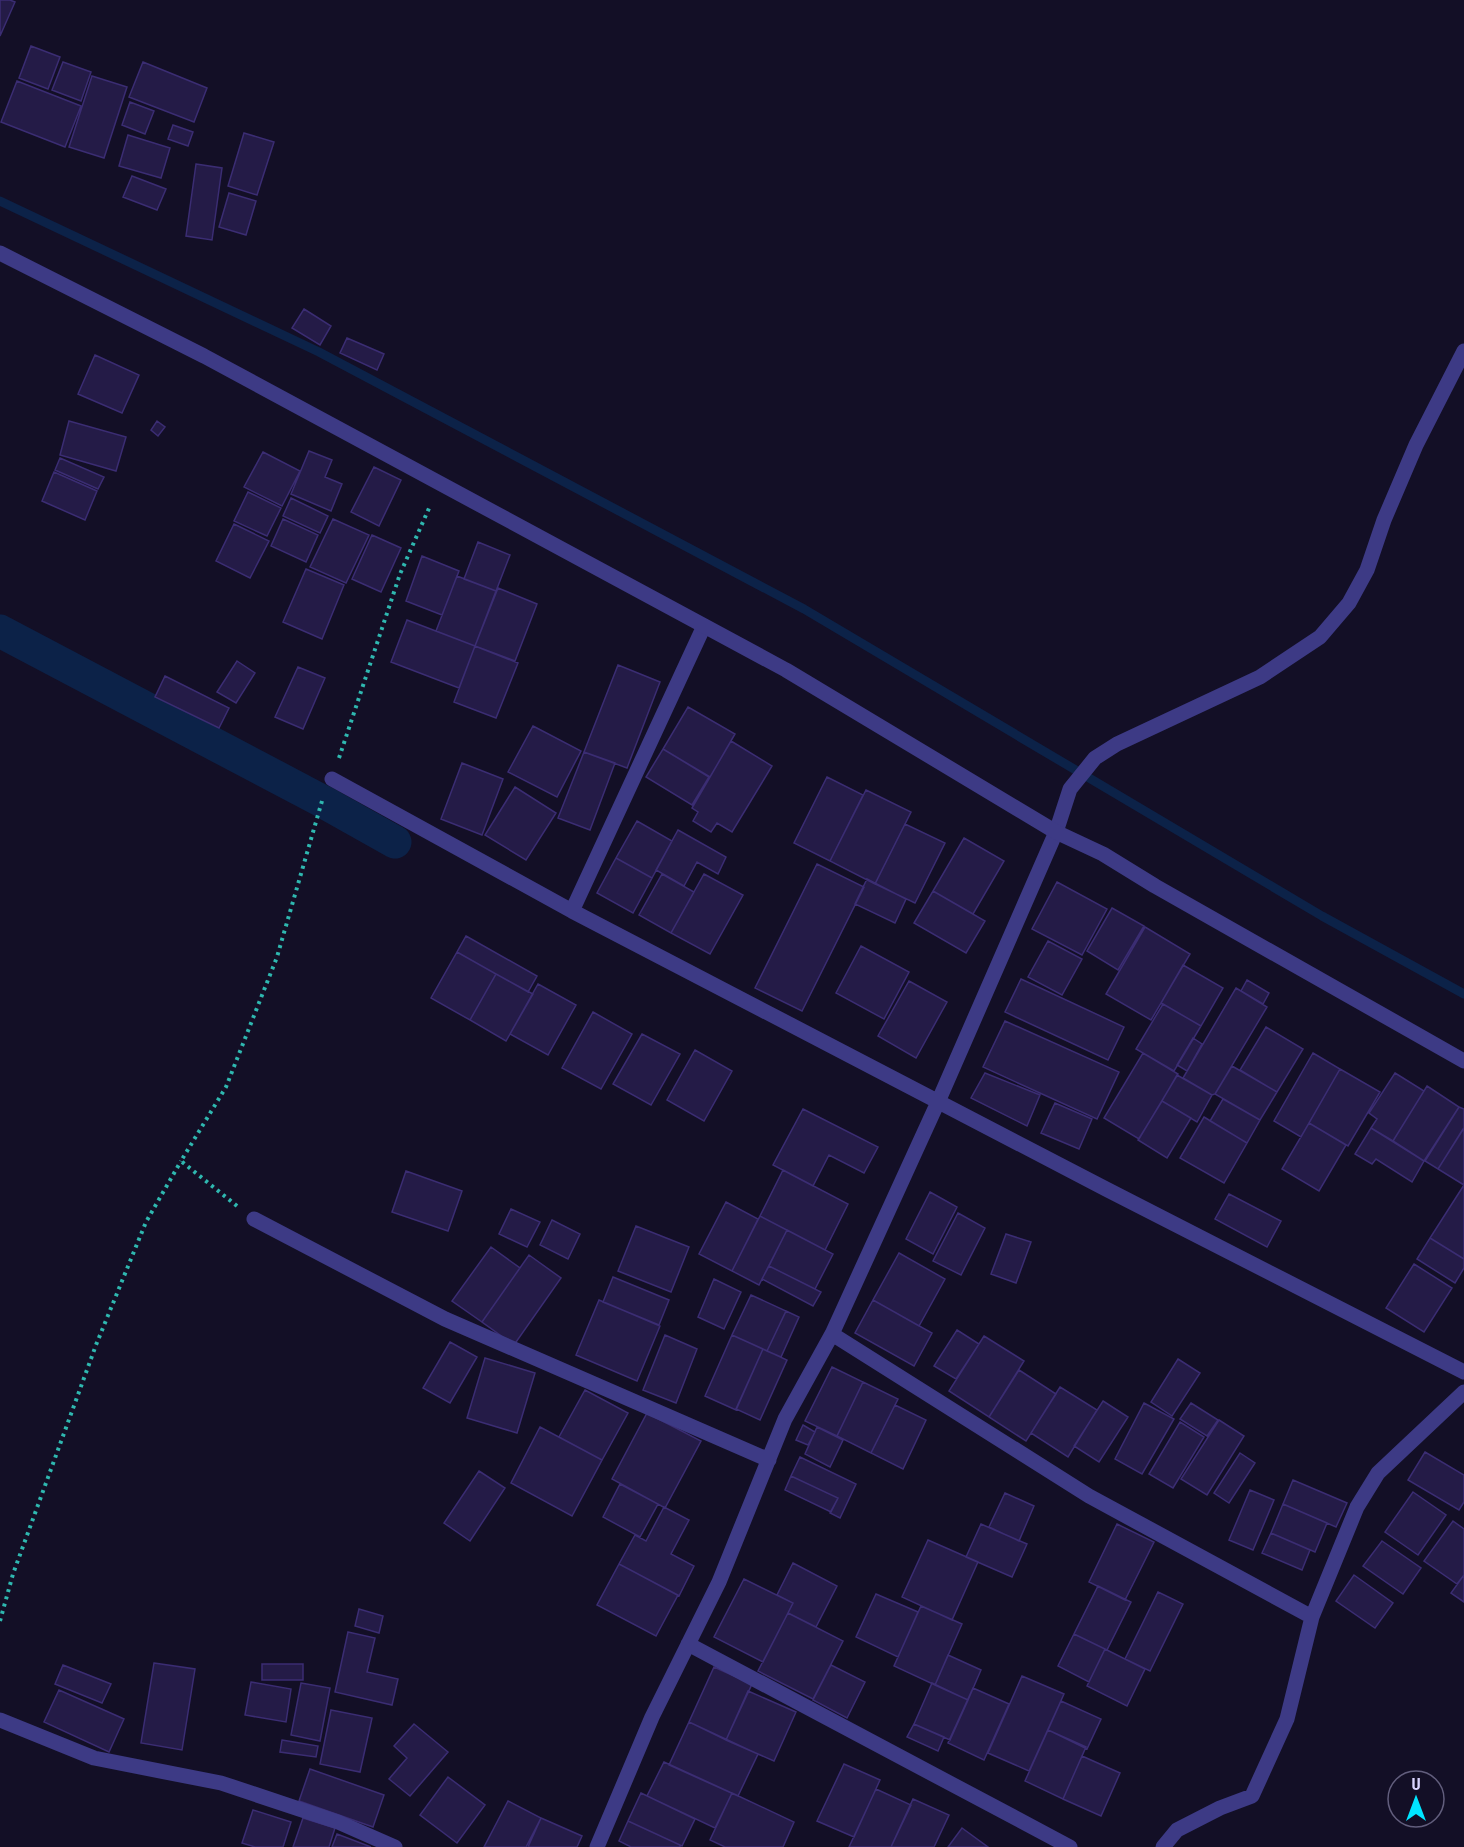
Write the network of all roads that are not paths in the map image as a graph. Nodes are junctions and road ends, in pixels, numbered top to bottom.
1 (0, 253) edge
2 (1464, 351) edge
3 (704, 626) junction
4 (332, 779) road end
5 (1056, 831) junction
6 (573, 911) junction
7 (1464, 1061) edge
8 (938, 1102) junction
9 (254, 1219) road end
10 (832, 1334) junction
11 (1464, 1372) edge
12 (1464, 1392) edge
13 (769, 1460) junction
14 (1312, 1617) junction
15 (688, 1644) junction
16 (0, 1720) edge
17 (395, 1847) edge
18 (597, 1847) edge
19 (1070, 1847) edge
20 (1163, 1847) edge

1 - 3 street
2 - 5 street
3 - 5 street
3 - 6 street
4 - 6 street
5 - 7 street
5 - 8 street
6 - 8 street
8 - 10 street
8 - 11 street
9 - 13 street
10 - 13 street
10 - 14 street
12 - 14 street
13 - 15 street
14 - 20 street
15 - 18 street
15 - 19 street
16 - 17 street

